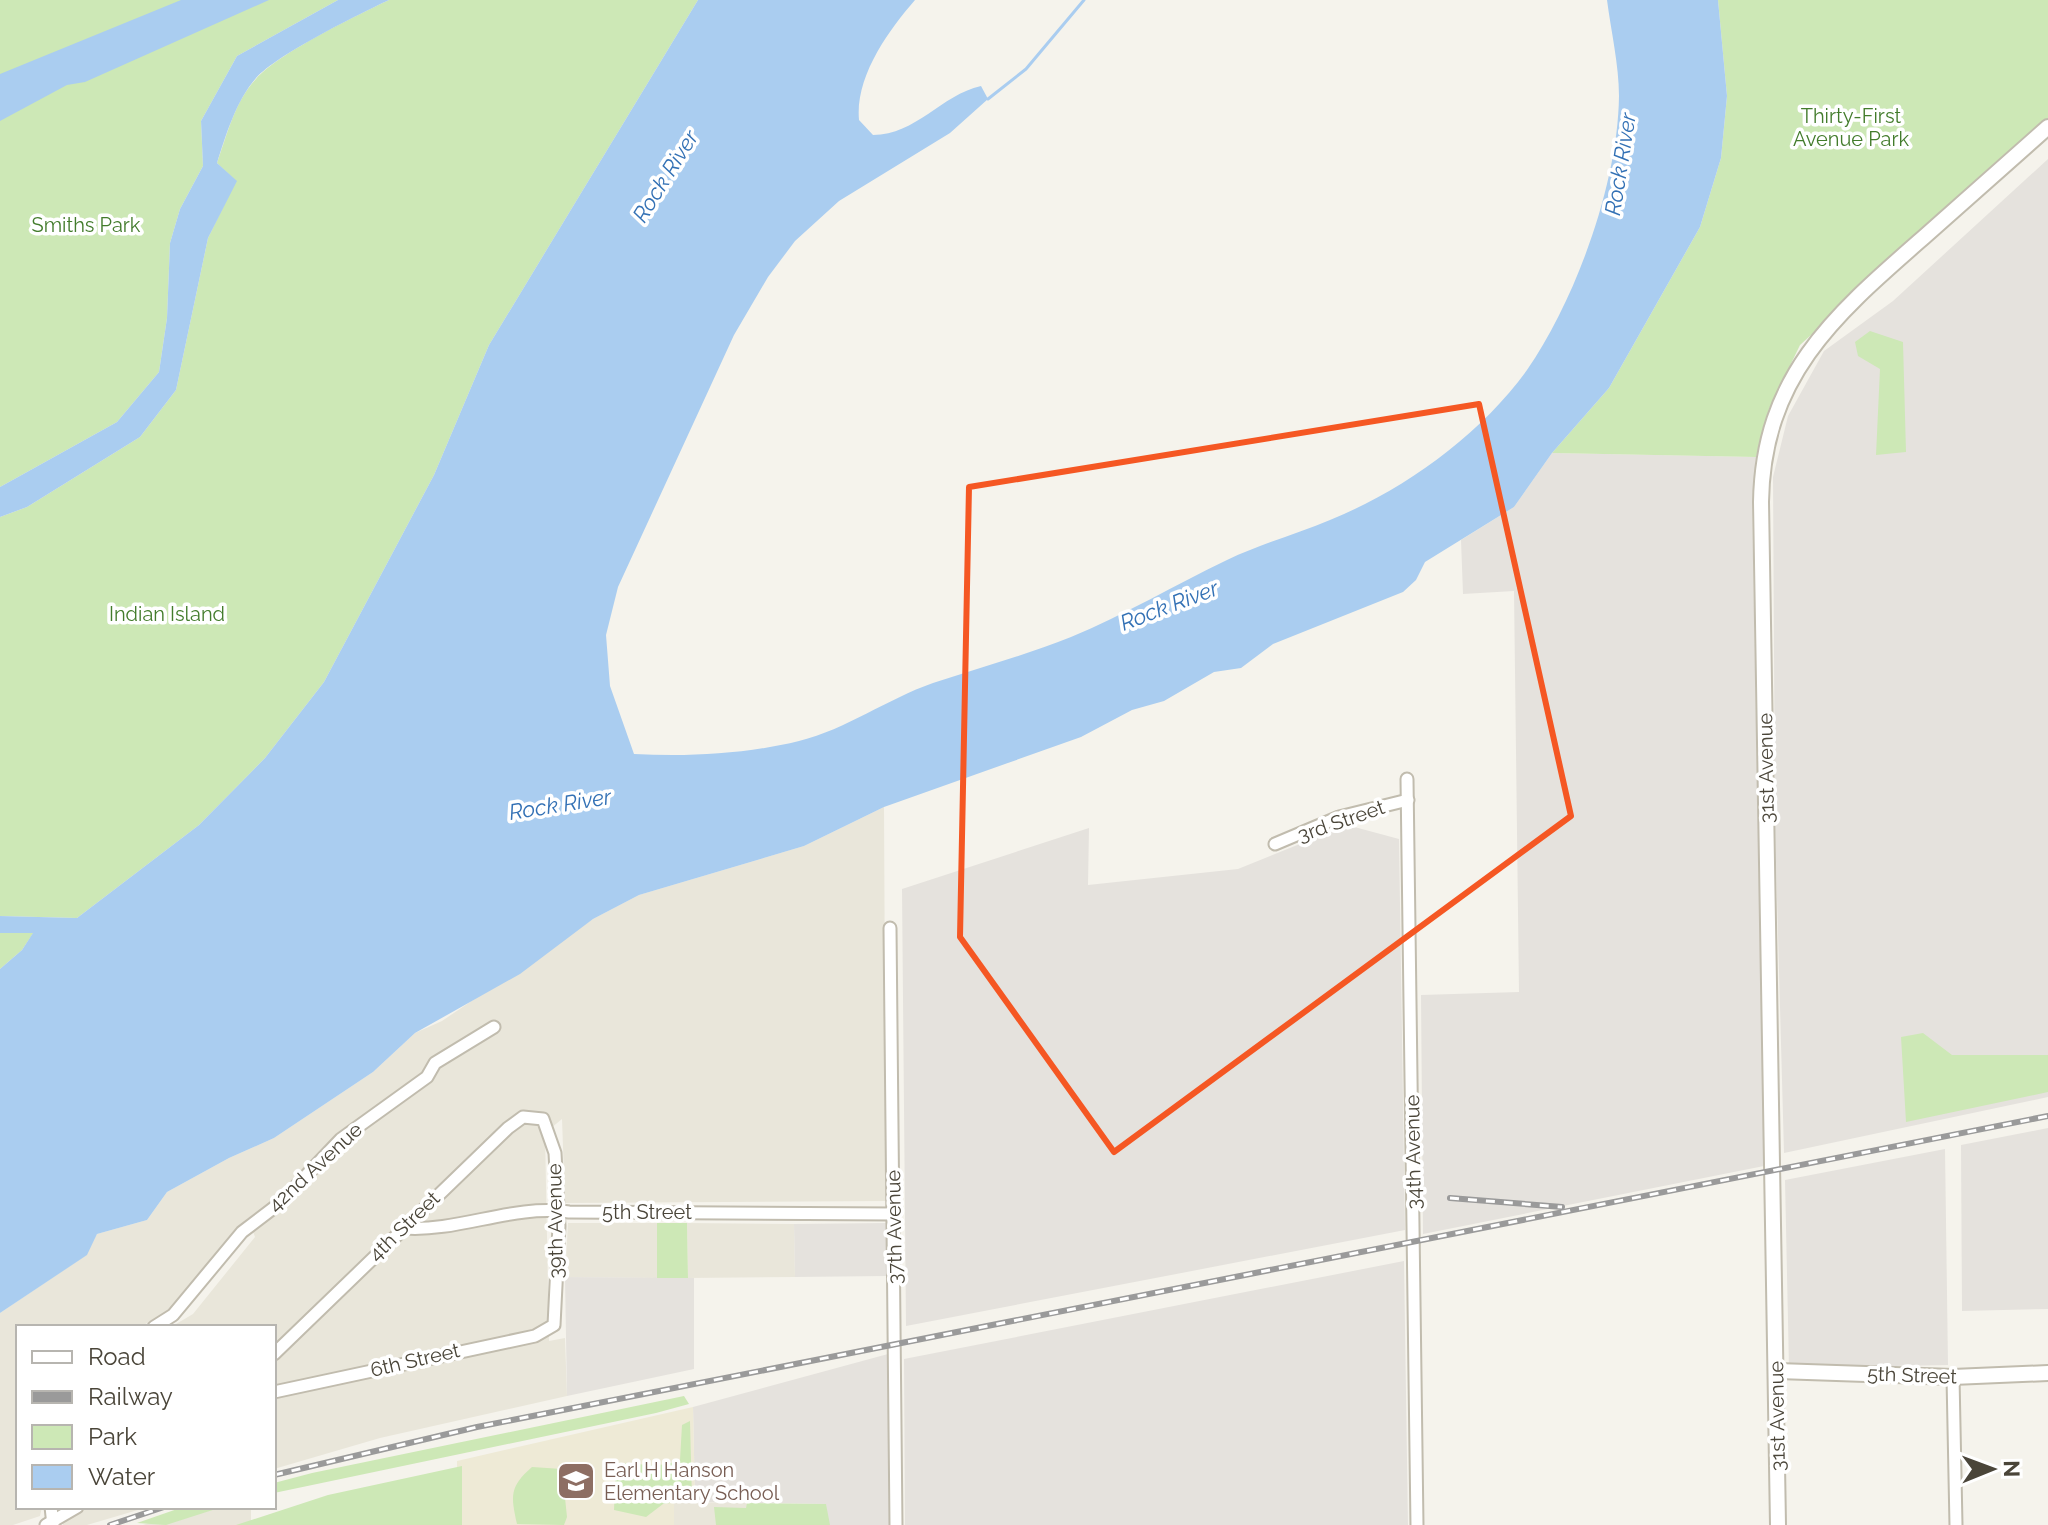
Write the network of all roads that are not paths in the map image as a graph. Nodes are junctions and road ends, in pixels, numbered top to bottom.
1 (2048, 127) edge
2 (1407, 779) dead end
3 (1408, 800) junction
4 (1275, 844) dead end
5 (890, 928) dead end
6 (494, 1027) dead end
7 (543, 1119) joint
8 (558, 1210) junction
9 (894, 1214) junction
10 (404, 1228) junction
11 (157, 1325) edge
12 (554, 1325) joint
13 (276, 1352) edge
14 (1776, 1371) junction
15 (2048, 1373) edge
16 (1953, 1377) junction
17 (276, 1392) edge
18 (74, 1509) edge
19 (50, 1524) edge
20 (896, 1525) edge
21 (1417, 1525) edge
22 (1778, 1525) edge
23 (1956, 1525) edge

1 - 14 street, 31st Avenue
2 - 3 street, 34th Avenue
3 - 4 street, 3rd Street
3 - 21 street, 34th Avenue
5 - 9 street, 37th Avenue
6 - 11 street, 42nd Avenue
7 - 8 street, 39th Avenue
7 - 10 street, 4th Street
8 - 9 street, 5th Street
8 - 10 street, 5th Street
8 - 12 street, 39th Avenue
9 - 20 street, 37th Avenue
10 - 13 street, 4th Street
12 - 17 street, 6th Street
14 - 16 street, 5th Street
14 - 22 street, 31st Avenue
15 - 16 street, 5th Street
16 - 23 street
18 - 19 street

